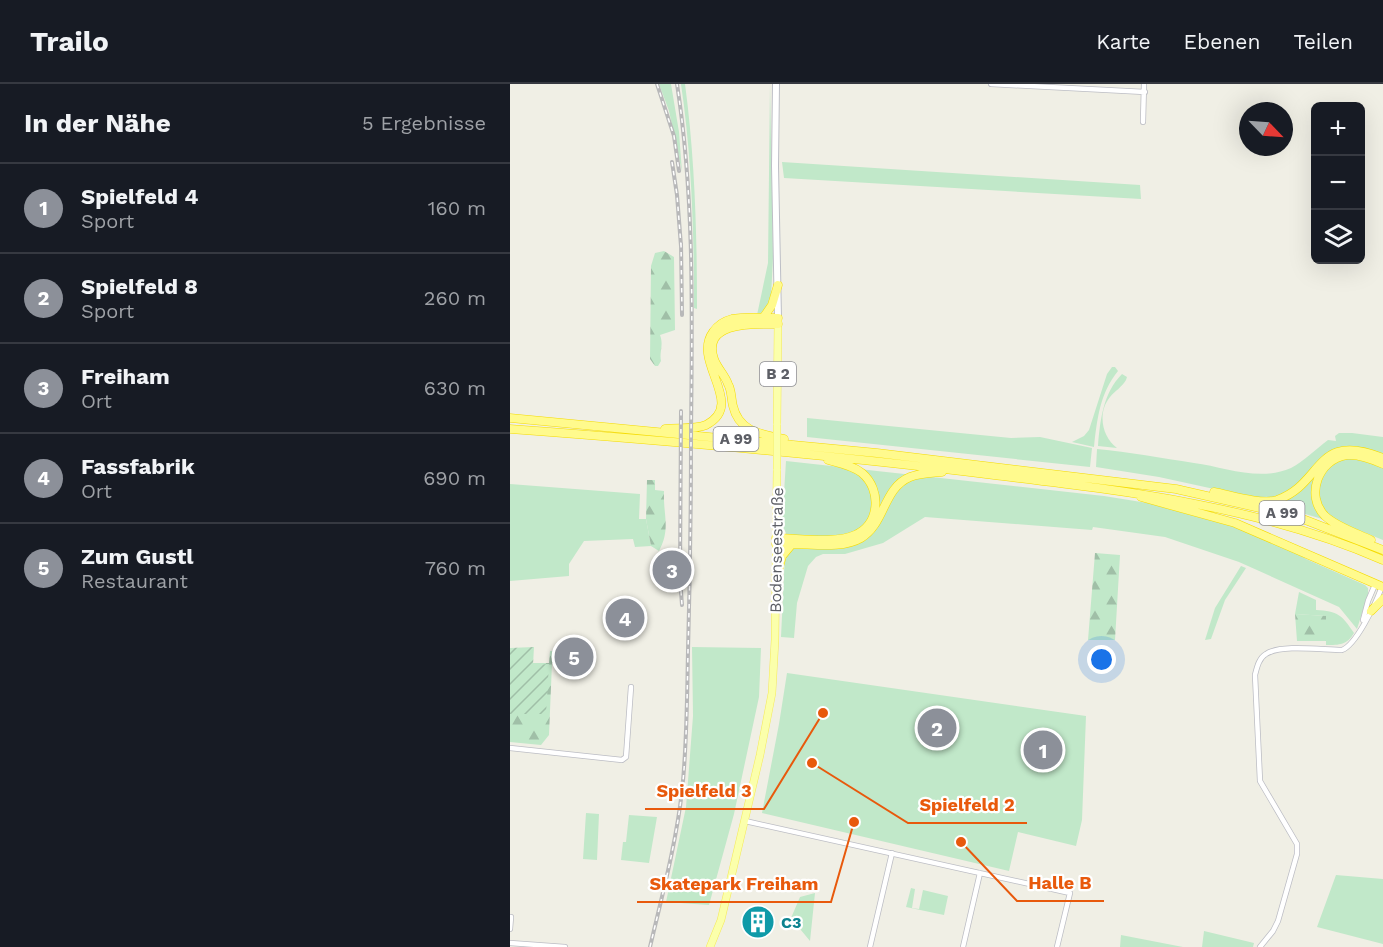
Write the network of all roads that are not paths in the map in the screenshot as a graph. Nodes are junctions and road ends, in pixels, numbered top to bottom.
1 (776, 84) edge
2 (991, 84) edge
3 (1144, 84) edge
4 (1145, 92) junction
5 (1143, 122) dead end
6 (778, 285) junction
7 (750, 321) junction
8 (763, 321) junction
9 (778, 321) junction
10 (510, 418) edge
11 (510, 429) edge
12 (651, 431) junction
13 (820, 448) junction
14 (808, 454) junction
15 (1383, 458) edge
16 (1383, 464) edge
17 (958, 470) junction
18 (1176, 489) junction
19 (1120, 490) junction
20 (776, 541) junction
21 (806, 541) junction
22 (793, 542) junction
23 (1383, 547) edge
24 (1383, 560) edge
25 (776, 579) junction
26 (1382, 583) edge
27 (1383, 598) edge
28 (1369, 612) junction
29 (631, 687) dead end
30 (510, 748) edge
31 (745, 820) junction
32 (892, 853) junction
33 (980, 873) junction
34 (511, 917) edge
35 (510, 929) edge
36 (510, 943) edge
37 (565, 947) edge
38 (710, 947) edge
39 (870, 947) edge
40 (963, 947) edge
41 (1058, 947) edge
42 (1260, 947) edge

1 - 6 main road, Bodenseestraße
2 - 4 street
3 - 4 street
4 - 5 street
6 - 8 highway
6 - 9 main road, Bodenseestraße
7 - 8 highway
7 - 12 highway
7 - 13 highway
8 - 9 highway
9 - 20 main road, Bodenseestraße / B 2, bridge
10 - 12 highway, A 99
11 - 14 highway, A 99
12 - 13 highway, A 99
13 - 18 highway, A 99
14 - 17 highway, A 99
14 - 21 highway
15 - 18 highway
16 - 23 highway
17 - 19 highway, A 99
17 - 21 highway
18 - 23 highway, A 99
19 - 24 highway, A 99
19 - 26 highway
20 - 22 highway
20 - 25 main road, Bodenseestraße / B 2
21 - 22 highway
22 - 25 highway
25 - 31 main road, Bodenseestraße / B 2
26 - 28 street
27 - 28 highway
28 - 42 street
29 - 30 street
31 - 32 street
31 - 38 main road, Bodenseestraße / B 2
32 - 33 street
32 - 39 street
33 - 40 street
33 - 41 street
34 - 35 street
36 - 37 street

